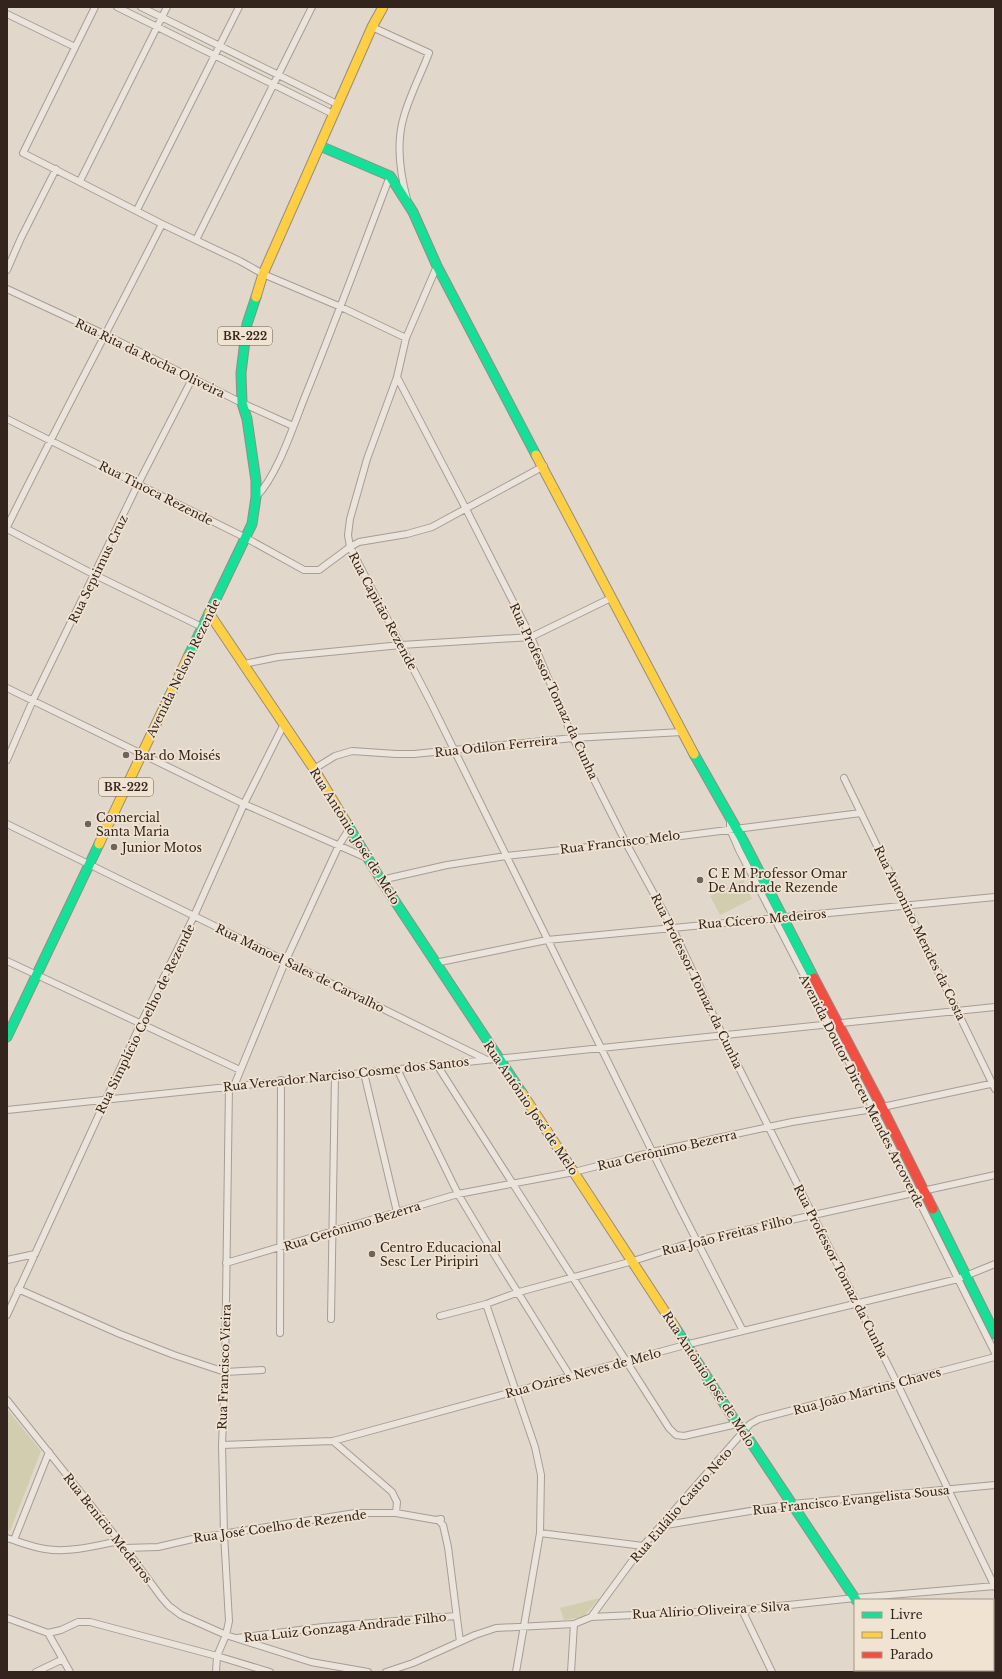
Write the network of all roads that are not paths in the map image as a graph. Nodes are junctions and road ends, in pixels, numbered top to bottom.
1 (95, 7) edge
2 (117, 7) edge
3 (141, 7) edge
4 (167, 7) edge
5 (239, 7) edge
6 (312, 7) edge
7 (383, 7) edge
8 (7, 14) edge
9 (162, 17) junction
10 (157, 27) junction
11 (372, 27) junction
12 (219, 46) junction
13 (75, 47) junction
14 (215, 55) junction
15 (277, 76) junction
16 (272, 85) junction
17 (337, 104) junction
18 (333, 114) junction
19 (320, 146) junction
20 (56, 169) junction
21 (390, 176) junction
22 (80, 181) junction
23 (408, 205) junction
24 (137, 210) junction
25 (162, 224) junction
26 (196, 240) junction
27 (437, 266) junction
28 (7, 270) edge
29 (263, 274) junction
30 (7, 289) edge
31 (341, 307) junction
32 (106, 335) junction
33 (406, 338) junction
34 (396, 377) junction
35 (192, 379) junction
36 (242, 403) junction
37 (7, 419) edge
38 (293, 426) junction
39 (50, 441) junction
40 (544, 466) junction
41 (138, 484) junction
42 (256, 496) junction
43 (466, 509) junction
44 (7, 528) edge
45 (246, 538) junction
46 (350, 547) junction
47 (95, 575) junction
48 (611, 598) junction
49 (210, 613) junction
50 (202, 627) junction
51 (530, 637) junction
52 (401, 645) junction
53 (244, 664) junction
54 (7, 688) edge
55 (33, 700) junction
56 (284, 724) junction
57 (682, 732) junction
58 (573, 738) junction
59 (455, 751) junction
60 (141, 754) junction
61 (7, 760) edge
62 (314, 769) junction
63 (844, 778) dead end
64 (244, 804) junction
65 (862, 813) junction
66 (7, 824) edge
67 (350, 828) junction
68 (733, 829) junction
69 (626, 842) junction
70 (339, 845) junction
71 (506, 856) junction
72 (367, 858) junction
73 (89, 865) junction
74 (380, 880) junction
75 (995, 896) edge
76 (906, 905) junction
77 (194, 916) junction
78 (778, 917) junction
79 (672, 927) junction
80 (548, 940) junction
81 (7, 961) edge
82 (285, 962) junction
83 (435, 963) junction
84 (37, 974) junction
85 (995, 1007) edge
86 (958, 1011) junction
87 (141, 1024) junction
88 (833, 1024) junction
89 (723, 1036) junction
90 (7, 1037) edge
91 (601, 1048) junction
92 (485, 1059) junction
93 (499, 1059) junction
94 (437, 1065) junction
95 (397, 1069) junction
96 (240, 1070) junction
97 (364, 1073) junction
98 (335, 1075) junction
99 (281, 1080) junction
100 (994, 1085) edge
101 (232, 1086) junction
102 (106, 1099) junction
103 (877, 1108) junction
104 (7, 1110) edge
105 (769, 1127) junction
106 (652, 1152) junction
107 (574, 1172) junction
108 (995, 1175) edge
109 (513, 1183) junction
110 (919, 1193) junction
111 (458, 1194) junction
112 (397, 1212) junction
113 (813, 1214) junction
114 (333, 1232) junction
115 (696, 1240) junction
116 (281, 1248) junction
117 (35, 1254) junction
118 (7, 1260) edge
119 (633, 1261) junction
120 (226, 1263) junction
121 (995, 1264) edge
122 (572, 1278) junction
123 (962, 1278) junction
124 (18, 1289) junction
125 (518, 1292) junction
126 (856, 1303) junction
127 (486, 1304) junction
128 (7, 1314) edge
129 (440, 1316) dead end
130 (331, 1319) dead end
131 (743, 1332) junction
132 (280, 1333) dead end
133 (995, 1334) edge
134 (685, 1345) junction
135 (995, 1352) edge
136 (995, 1357) edge
137 (626, 1362) junction
138 (262, 1370) dead end
139 (225, 1372) junction
140 (570, 1376) junction
141 (898, 1382) junction
142 (516, 1391) junction
143 (7, 1400) edge
144 (737, 1424) junction
145 (744, 1432) junction
146 (333, 1441) junction
147 (222, 1445) junction
148 (49, 1452) junction
149 (995, 1485) edge
150 (949, 1489) junction
151 (792, 1504) junction
152 (396, 1514) junction
153 (660, 1526) junction
154 (540, 1533) junction
155 (224, 1534) junction
156 (7, 1538) edge
157 (14, 1540) junction
158 (119, 1541) junction
159 (643, 1546) junction
160 (125, 1548) junction
161 (995, 1586) edge
162 (854, 1599) edge
163 (856, 1599) edge
164 (742, 1610) junction
165 (456, 1616) junction
166 (591, 1617) junction
167 (7, 1618) edge
168 (574, 1624) junction
169 (524, 1626) junction
170 (48, 1633) junction
171 (226, 1636) junction
172 (235, 1638) junction
173 (460, 1642) junction
174 (217, 1656) junction
175 (63, 1659) junction
176 (217, 1671) edge
177 (36, 1672) edge
178 (70, 1672) edge
179 (270, 1672) edge
180 (368, 1672) edge
181 (386, 1672) edge
182 (516, 1672) edge
183 (571, 1672) edge
184 (772, 1672) edge

1 - 13 street
2 - 10 street
3 - 9 street
4 - 9 street
5 - 12 street
6 - 15 street
7 - 11 street, BR-222
8 - 13 street
9 - 10 street
9 - 12 street
10 - 14 street
10 - 22 street
11 - 17 street, BR-222
11 - 23 street
12 - 14 street
12 - 15 street
13 - 20 street
14 - 16 street
14 - 24 street
15 - 16 street
15 - 17 street
16 - 18 street
16 - 26 street
17 - 18 street, BR-222
18 - 19 street, BR-222
19 - 21 street
19 - 29 street, BR-222
20 - 22 street
20 - 28 street
21 - 23 street, Avenida Doutor Dirceu Mendes Arcoverde
21 - 31 street
22 - 24 street
23 - 27 street, Avenida Doutor Dirceu Mendes Arcoverde
24 - 25 street
25 - 26 street
25 - 32 street
26 - 29 street
27 - 33 street, Rua Capitão Rezende
27 - 40 street, Avenida Doutor Dirceu Mendes Arcoverde
29 - 31 street
29 - 36 street, BR-222
30 - 32 street, Rua Rita da Rocha Oliveira
31 - 33 street
31 - 38 street
32 - 35 street, Rua Rita da Rocha Oliveira
32 - 39 street
33 - 34 street, Rua Capitão Rezende
34 - 43 street, Rua Professor Tomaz da Cunha
34 - 46 street, Rua Capitão Rezende
35 - 36 street, Rua Rita da Rocha Oliveira
35 - 41 street, Rua Septimus Cruz
36 - 38 street, Rua Rita da Rocha Oliveira
36 - 42 street, BR-222
37 - 39 street, Rua Tinoca Rezende
38 - 42 street
39 - 41 street, Rua Tinoca Rezende
39 - 44 street
40 - 43 street
40 - 48 street, Avenida Doutor Dirceu Mendes Arcoverde
41 - 45 street, Rua Tinoca Rezende
41 - 47 street, Rua Septimus Cruz
42 - 45 street, BR-222
43 - 46 street
43 - 51 street, Rua Professor Tomaz da Cunha
44 - 47 street
45 - 46 street, Rua Tinoca Rezende
45 - 49 street, Avenida Nelson Rezende / BR-222
46 - 52 street, Rua Capitão Rezende
47 - 50 street
47 - 55 street, Rua Septimus Cruz
48 - 51 street
48 - 57 street, Avenida Doutor Dirceu Mendes Arcoverde
49 - 50 street, Avenida Nelson Rezende / BR-222
49 - 53 street, Rua Antônio José de Melo
50 - 60 street, Avenida Nelson Rezende / BR-222
51 - 52 street
51 - 58 street, Rua Professor Tomaz da Cunha
52 - 53 street
52 - 59 street, Rua Capitão Rezende
53 - 56 street, Rua Antônio José de Melo
54 - 55 street
55 - 60 street
55 - 61 street, Rua Septimus Cruz
56 - 62 street, Rua Antônio José de Melo
56 - 64 street, Rua Simplício Coelho de Rezende
57 - 58 street, Rua Odilon Ferreira
57 - 68 street, Avenida Doutor Dirceu Mendes Arcoverde
58 - 59 street, Rua Odilon Ferreira
58 - 69 street, Rua Professor Tomaz da Cunha
59 - 62 street, Rua Odilon Ferreira
59 - 71 street, Rua Capitão Rezende
60 - 64 street
60 - 73 street, Avenida Nelson Rezende / BR-222
62 - 67 street, Rua Antônio José de Melo
63 - 65 street, Rua Antonino Mendes da Costa
64 - 70 street
64 - 77 street, Rua Simplício Coelho de Rezende
65 - 68 street, Rua Francisco Melo
65 - 76 street, Rua Antonino Mendes da Costa
66 - 73 street, Rua Manoel Sales de Carvalho
67 - 70 street, Rua Francisco Vieira
67 - 72 street, Rua Antônio José de Melo
68 - 69 street, Rua Francisco Melo
68 - 78 street, Avenida Doutor Dirceu Mendes Arcoverde
69 - 71 street, Rua Francisco Melo
69 - 79 street, Rua Professor Tomaz da Cunha
70 - 72 street
70 - 82 street, Rua Francisco Vieira
71 - 74 street, Rua Francisco Melo
71 - 80 street, Rua Capitão Rezende
72 - 74 street, Rua Antônio José de Melo
73 - 77 street, Rua Manoel Sales de Carvalho
73 - 84 street, Avenida Nelson Rezende / BR-222
74 - 83 street, Rua Antônio José de Melo
75 - 76 street, Rua Cícero Medeiros
76 - 78 street, Rua Cícero Medeiros
76 - 86 street, Rua Antonino Mendes da Costa
77 - 82 street, Rua Manoel Sales de Carvalho
77 - 87 street, Rua Simplício Coelho de Rezende
78 - 79 street, Rua Cícero Medeiros
78 - 88 street, Avenida Doutor Dirceu Mendes Arcoverde
79 - 80 street, Rua Cícero Medeiros
79 - 89 street, Rua Professor Tomaz da Cunha
80 - 83 street, Rua Cícero Medeiros
80 - 91 street, Rua Capitão Rezende
81 - 84 street
82 - 92 street, Rua Manoel Sales de Carvalho
82 - 96 street, Rua Francisco Vieira
83 - 93 street, Rua Antônio José de Melo
84 - 87 street
84 - 90 street, Avenida Nelson Rezende / BR-222
85 - 86 street, Rua Vereador Narciso Cosme dos Santos
86 - 88 street, Rua Vereador Narciso Cosme dos Santos
86 - 100 street, Rua Antonino Mendes da Costa
87 - 96 street
87 - 102 street, Rua Simplício Coelho de Rezende
88 - 89 street, Rua Vereador Narciso Cosme dos Santos
88 - 103 street, Avenida Doutor Dirceu Mendes Arcoverde
89 - 91 street, Rua Vereador Narciso Cosme dos Santos
89 - 105 street, Rua Professor Tomaz da Cunha
91 - 93 street, Rua Vereador Narciso Cosme dos Santos
91 - 106 street, Rua Capitão Rezende
92 - 93 street, Rua Vereador Narciso Cosme dos Santos
92 - 94 street, Rua Vereador Narciso Cosme dos Santos
93 - 107 street, Rua Antônio José de Melo
94 - 95 street, Rua Vereador Narciso Cosme dos Santos
94 - 109 street
95 - 97 street, Rua Vereador Narciso Cosme dos Santos
95 - 111 street
96 - 101 street, Rua Francisco Vieira
97 - 98 street, Rua Vereador Narciso Cosme dos Santos
97 - 112 street
98 - 99 street, Rua Vereador Narciso Cosme dos Santos
98 - 114 street
99 - 101 street, Rua Vereador Narciso Cosme dos Santos
99 - 116 street
100 - 103 street, Rua Gerônimo Bezerra
101 - 102 street, Rua Vereador Narciso Cosme dos Santos
101 - 120 street, Rua Francisco Vieira
102 - 104 street, Rua Vereador Narciso Cosme dos Santos
102 - 117 street, Rua Simplício Coelho de Rezende
103 - 105 street, Rua Gerônimo Bezerra
103 - 110 street, Avenida Doutor Dirceu Mendes Arcoverde
105 - 106 street, Rua Gerônimo Bezerra
105 - 113 street, Rua Professor Tomaz da Cunha
106 - 107 street, Rua Gerônimo Bezerra
106 - 115 street, Rua Capitão Rezende
107 - 109 street, Rua Gerônimo Bezerra
107 - 119 street, Rua Antônio José de Melo
108 - 110 street, Rua João Freitas Filho
109 - 111 street, Rua Gerônimo Bezerra
109 - 122 street
110 - 113 street, Rua João Freitas Filho
110 - 123 street, Avenida Doutor Dirceu Mendes Arcoverde
111 - 112 street, Rua Gerônimo Bezerra
111 - 125 street
112 - 114 street, Rua Gerônimo Bezerra
113 - 115 street, Rua João Freitas Filho
113 - 126 street, Rua Professor Tomaz da Cunha
114 - 116 street, Rua Gerônimo Bezerra
114 - 130 street
115 - 119 street, Rua João Freitas Filho
115 - 131 street, Rua Capitão Rezende
116 - 120 street, Rua Gerônimo Bezerra
116 - 132 street
117 - 118 street
117 - 124 street, Rua Simplício Coelho de Rezende
119 - 122 street, Rua João Freitas Filho
119 - 134 street, Rua Antônio José de Melo
120 - 139 street, Rua Francisco Vieira
121 - 123 street, Rua Ozires Neves de Melo
122 - 125 street, Rua João Freitas Filho
122 - 137 street
123 - 126 street, Rua Ozires Neves de Melo
123 - 133 street, Avenida Doutor Dirceu Mendes Arcoverde
123 - 135 street, Avenida Doutor Dirceu Mendes Arcoverde
124 - 128 street, Rua Simplício Coelho de Rezende
124 - 139 street
125 - 127 street, Rua João Freitas Filho
125 - 140 street
126 - 131 street, Rua Ozires Neves de Melo
126 - 141 street, Rua Professor Tomaz da Cunha
127 - 129 street, Rua João Freitas Filho
127 - 142 street
131 - 134 street, Rua Ozires Neves de Melo
134 - 137 street, Rua Ozires Neves de Melo
134 - 144 street, Rua Antônio José de Melo
136 - 141 street, Rua João Martins Chaves
137 - 140 street, Rua Ozires Neves de Melo
137 - 144 street
138 - 139 street
139 - 147 street, Rua Francisco Vieira
140 - 142 street, Rua Ozires Neves de Melo
141 - 145 street, Rua João Martins Chaves
141 - 150 street, Rua Professor Tomaz da Cunha
142 - 146 street, Rua Ozires Neves de Melo
142 - 154 street
143 - 148 street, Rua Benício Medeiros
144 - 145 street, Rua Antônio José de Melo
145 - 151 street, Rua Antônio José de Melo
145 - 153 street, Rua Eulálio Castro Neto
146 - 147 street, Rua Ozires Neves de Melo
146 - 152 street
147 - 155 street, Rua Francisco Vieira
148 - 157 street
148 - 158 street, Rua Benício Medeiros
149 - 150 street, Rua Francisco Evangelista Sousa
150 - 151 street, Rua Francisco Evangelista Sousa
150 - 161 street, Rua Professor Tomaz da Cunha
151 - 153 street, Rua Francisco Evangelista Sousa
151 - 163 street, Rua Antônio José de Melo
152 - 155 street, Rua José Coelho de Rezende
152 - 165 street, Rua José Coelho de Rezende
153 - 159 street, Rua Eulálio Castro Neto
154 - 159 street
154 - 169 street
155 - 160 street, Rua José Coelho de Rezende
155 - 171 street, Rua Francisco Vieira
156 - 157 street
157 - 158 street
158 - 160 street, Rua Benício Medeiros
159 - 166 street, Rua Eulálio Castro Neto
160 - 171 street, Rua Benício Medeiros
161 - 163 street, Rua Alírio Oliveira e Silva
162 - 164 street, Rua Alírio Oliveira e Silva
164 - 166 street, Rua Alírio Oliveira e Silva
164 - 184 street
165 - 172 street, Rua Luiz Gonzaga Andrade Filho
165 - 173 street
166 - 168 street, Rua Alírio Oliveira e Silva
167 - 170 street
168 - 169 street, Rua Alírio Oliveira e Silva
168 - 183 street
169 - 173 street, Rua Alírio Oliveira e Silva
169 - 182 street
170 - 174 street
170 - 175 street
171 - 172 street, Rua Benício Medeiros
171 - 174 street, Rua Francisco Vieira
172 - 180 street
173 - 181 street, Rua Alírio Oliveira e Silva
174 - 176 street
174 - 179 street
175 - 177 street
175 - 178 street

